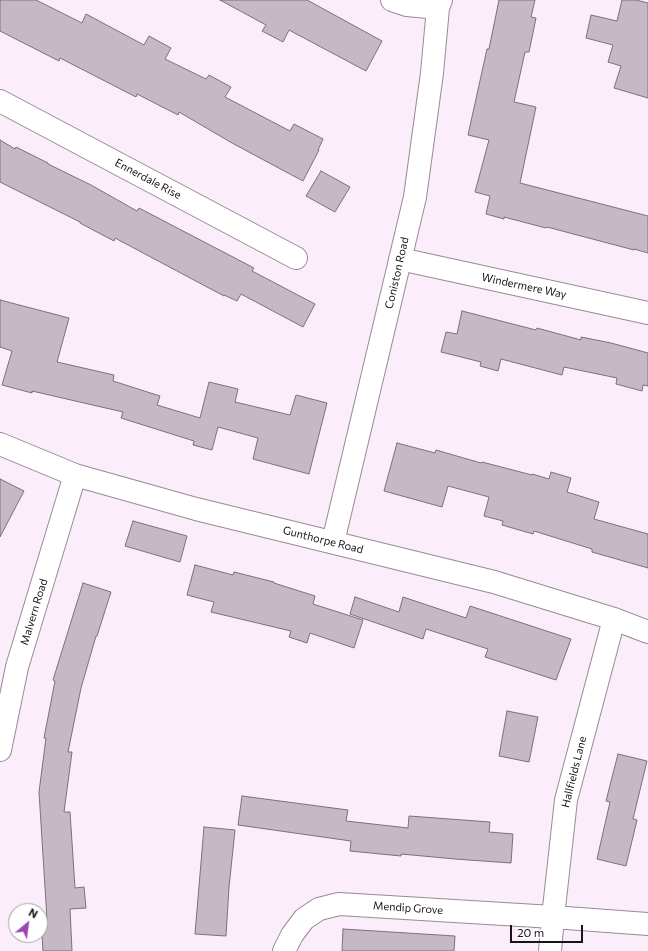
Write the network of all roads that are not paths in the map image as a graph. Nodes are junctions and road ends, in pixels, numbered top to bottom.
1 (392, 0) edge
2 (439, 4) edge
3 (0, 101) edge
4 (296, 258) dead end
5 (400, 259) junction
6 (648, 314) edge
7 (0, 444) edge
8 (75, 475) junction
9 (333, 542) junction
10 (614, 619) junction
11 (648, 632) edge
12 (1, 740) edge
13 (553, 917) junction
14 (648, 924) edge
15 (284, 951) edge
16 (550, 951) edge

1 - 2 street
2 - 5 street, Coniston Road
3 - 4 street, Ennerdale Rise
5 - 6 street, Windermere Way
5 - 9 street, Coniston Road
7 - 8 street, Gunthorpe Road
8 - 9 street, Gunthorpe Road
8 - 12 street, Malvern Road
9 - 10 street, Gunthorpe Road
10 - 11 street, Gunthorpe Road
10 - 13 street, Hallfields Lane
13 - 14 street, Mendip Grove
13 - 15 street, Mendip Grove
13 - 16 street, Hallfields Lane

